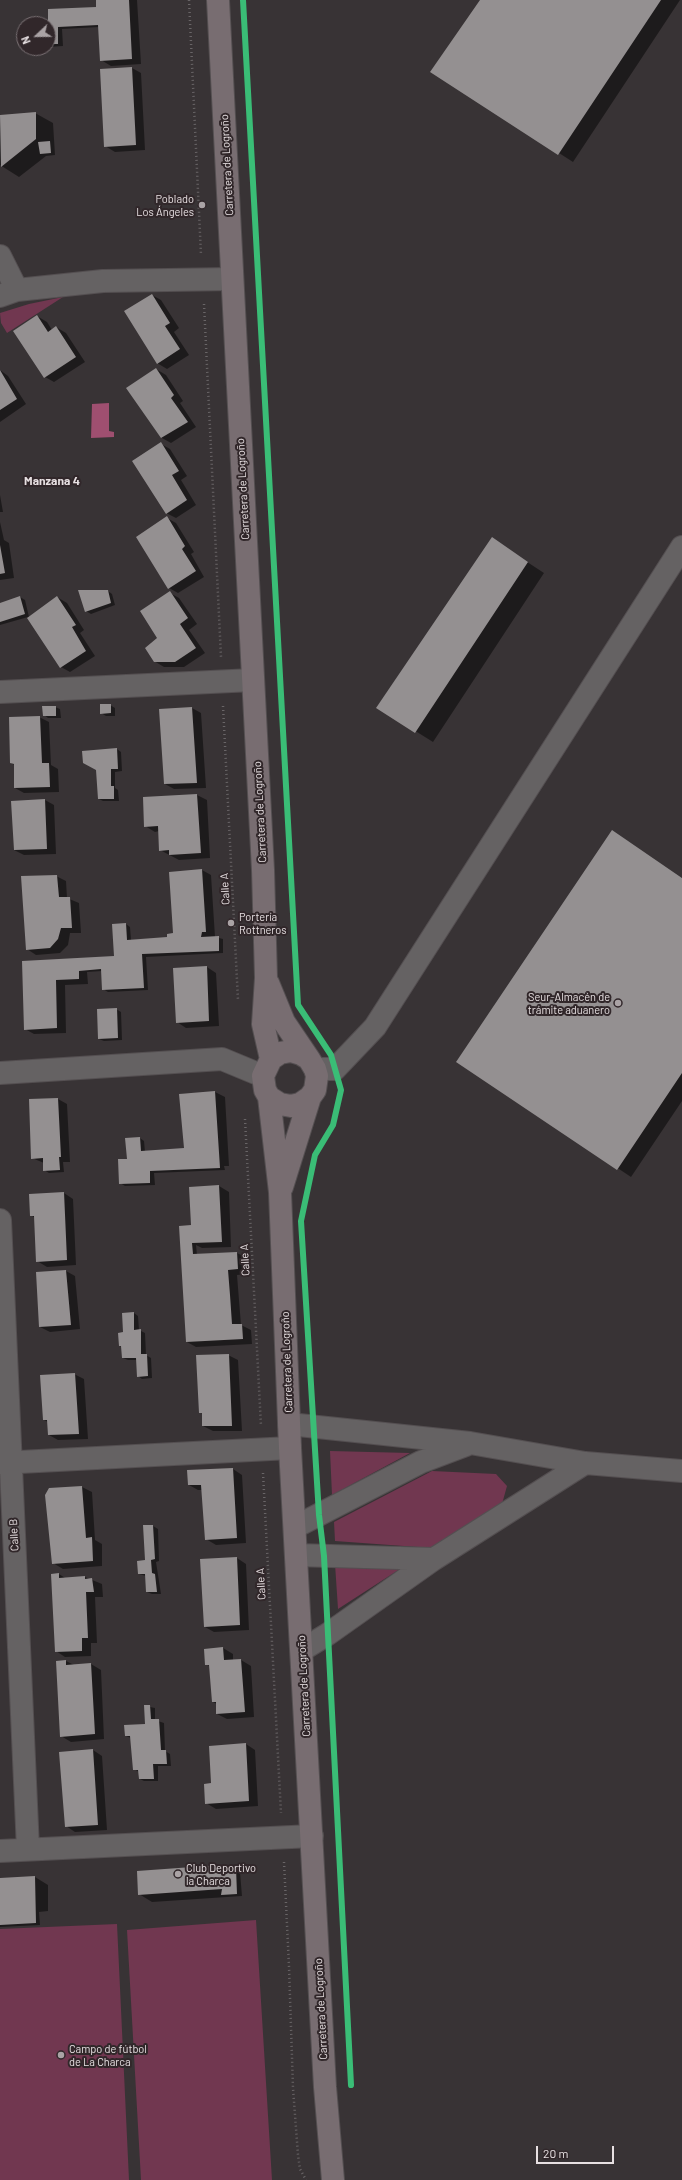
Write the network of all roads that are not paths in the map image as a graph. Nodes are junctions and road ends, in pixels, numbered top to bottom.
1 (218, 0) edge
2 (0, 256) edge
3 (232, 279) junction
4 (9, 293) edge
5 (682, 547) edge
6 (253, 680) junction
7 (0, 692) edge
8 (266, 978) junction
9 (312, 1064) junction
10 (267, 1067) junction
11 (0, 1073) edge
12 (269, 1097) junction
13 (310, 1097) junction
14 (280, 1192) junction
15 (0, 1220) edge
16 (289, 1424) junction
17 (470, 1443) junction
18 (290, 1448) junction
19 (6, 1462) edge
20 (585, 1463) junction
21 (682, 1471) edge
22 (295, 1527) junction
23 (296, 1554) junction
24 (434, 1559) junction
25 (302, 1650) junction
26 (312, 1836) junction
27 (28, 1849) junction
28 (0, 1851) edge
29 (333, 2180) edge

1 - 3 main road, Carretera de Logroño
2 - 4 street
3 - 4 street
3 - 6 main road, Carretera de Logroño
5 - 9 street
6 - 7 street
6 - 8 main road, Carretera de Logroño
8 - 9 main road, Carretera de Logroño
8 - 10 main road, Carretera de Logroño
9 - 10 main road
9 - 13 main road
10 - 11 street
10 - 12 main road
12 - 13 main road
12 - 14 main road, Carretera de Logroño
13 - 14 main road, Carretera de Logroño
14 - 16 main road, Carretera de Logroño
15 - 19 street, Calle B
16 - 17 street
16 - 18 main road, Carretera de Logroño
17 - 20 street
17 - 22 street
18 - 19 street
18 - 22 main road, Carretera de Logroño
19 - 27 street, Calle B
20 - 21 street
20 - 24 street
22 - 23 main road, Carretera de Logroño
23 - 24 street
23 - 25 main road, Carretera de Logroño
24 - 25 street
25 - 26 main road, Carretera de Logroño
26 - 27 street
26 - 29 main road, Carretera de Logroño
27 - 28 street

